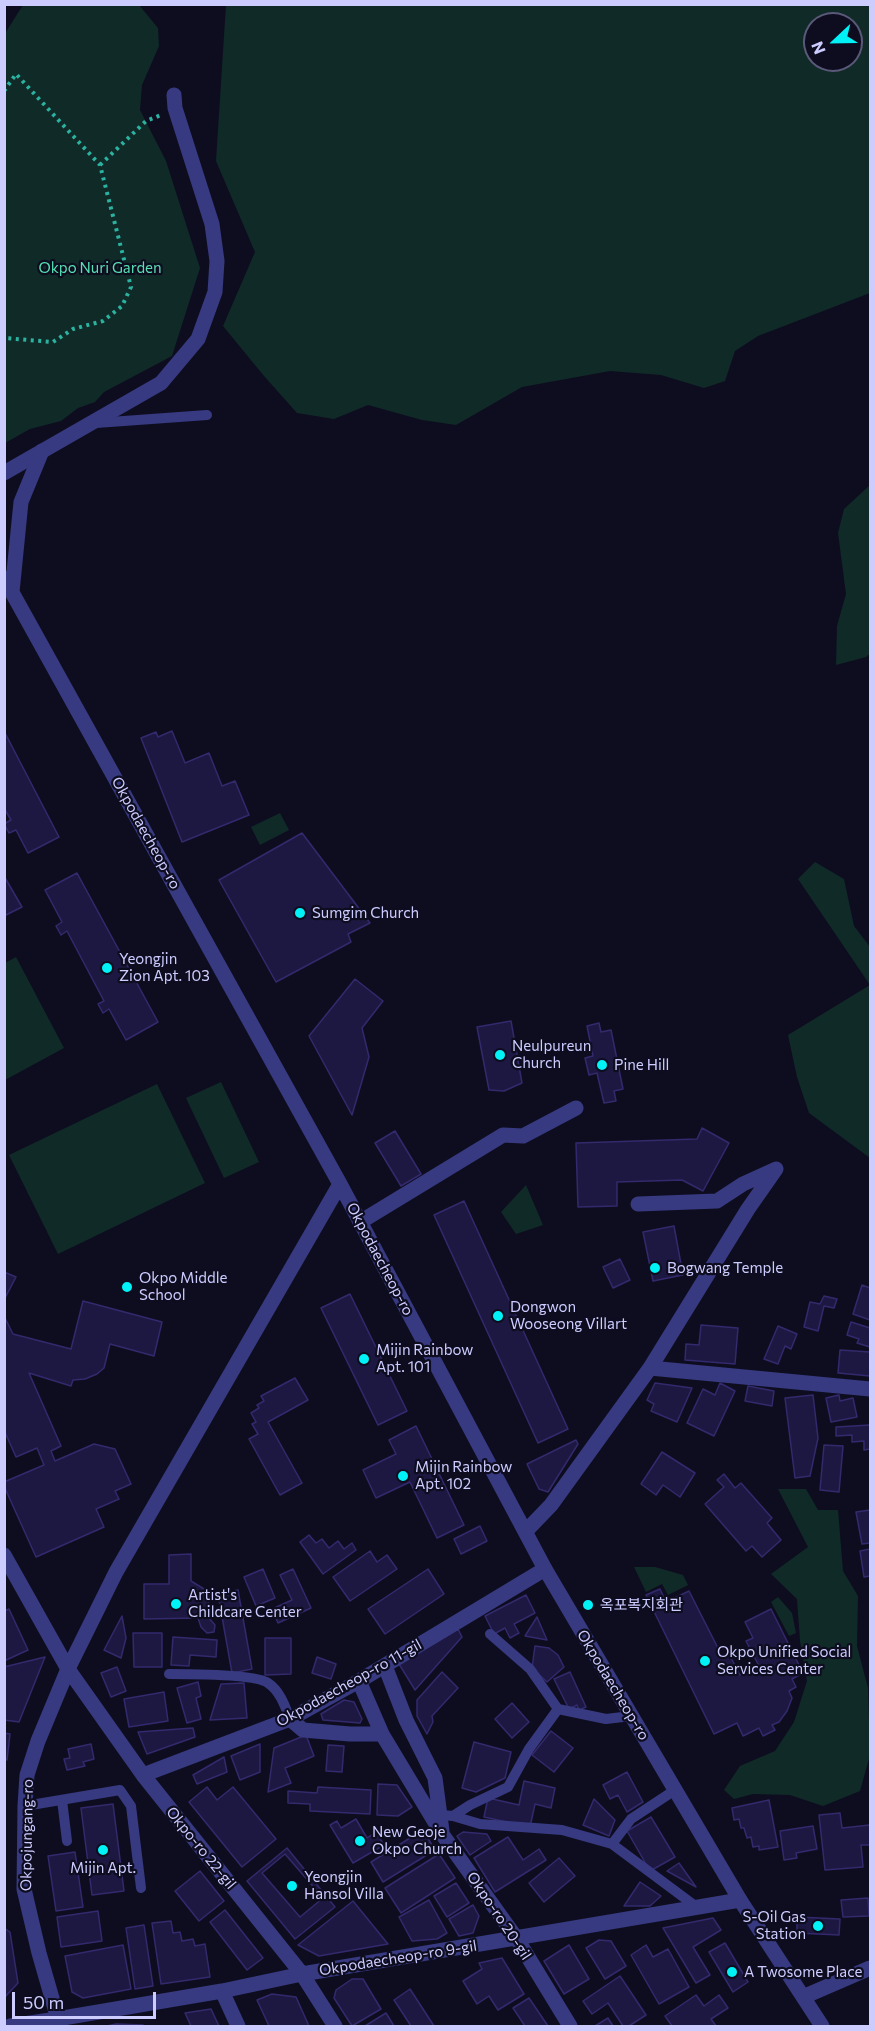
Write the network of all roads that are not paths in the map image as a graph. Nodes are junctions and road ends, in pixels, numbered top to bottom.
1 (174, 95) dead end
2 (207, 415) dead end
3 (90, 423) junction
4 (42, 451) junction
5 (4, 473) edge
6 (4, 578) edge
7 (12, 592) junction
8 (576, 1108) dead end
9 (340, 1184) junction
10 (638, 1204) dead end
11 (360, 1222) junction
12 (650, 1368) junction
13 (870, 1389) edge
14 (526, 1531) junction
15 (4, 1555) edge
16 (545, 1569) junction
17 (490, 1634) dead end
18 (385, 1666) junction
19 (68, 1670) junction
20 (169, 1674) dead end
21 (359, 1681) junction
22 (558, 1709) junction
23 (631, 1716) junction
24 (290, 1719) junction
25 (382, 1734) junction
26 (143, 1775) junction
27 (675, 1790) junction
28 (62, 1800) junction
29 (25, 1806) junction
30 (447, 1815) junction
31 (442, 1833) junction
32 (67, 1841) dead end
33 (612, 1844) junction
34 (141, 1888) dead end
35 (740, 1900) junction
36 (698, 1908) junction
37 (517, 1939) junction
38 (870, 1968) edge
39 (302, 1974) junction
40 (222, 1991) junction
41 (802, 1997) junction
42 (58, 2023) edge
43 (10, 2026) edge
44 (238, 2026) edge
45 (335, 2026) edge
46 (570, 2026) edge
47 (822, 2026) edge

1 - 3 street
2 - 3 lane
3 - 4 street
4 - 5 street
4 - 7 street
6 - 7 street, Okpodaecheop-ro
7 - 9 street, Okpodaecheop-ro
8 - 11 street
9 - 11 street, Okpodaecheop-ro
9 - 19 street, Okpojungang-ro
10 - 12 street
11 - 14 street, Okpodaecheop-ro
12 - 13 street
12 - 14 street
14 - 16 street, Okpodaecheop-ro
15 - 19 street
16 - 18 street, Okpodaecheop-ro 11-gil
16 - 23 street, Okpodaecheop-ro
17 - 22 lane
18 - 21 street, Okpodaecheop-ro 11-gil
18 - 30 street
19 - 26 street, Okpo-ro 22-gil
19 - 29 street, Okpojungang-ro
20 - 24 lane
21 - 24 street, Okpodaecheop-ro 11-gil
21 - 25 street, Okpo-ro 20-gil
22 - 23 lane
22 - 30 lane
23 - 27 street, Okpodaecheop-ro
24 - 25 street
24 - 26 street, Okpodaecheop-ro 11-gil
25 - 31 street, Okpo-ro 20-gil
26 - 39 street, Okpo-ro 22-gil
27 - 33 lane
27 - 35 street, Okpodaecheop-ro
28 - 29 lane
28 - 32 lane
28 - 34 lane
29 - 42 street, Okpojungang-ro
30 - 31 street
30 - 33 lane
31 - 37 street, Okpo-ro 20-gil
33 - 36 lane
35 - 36 street, Okpodaecheop-ro 9-gil
35 - 41 street, Okpodaecheop-ro
36 - 37 street, Okpodaecheop-ro 9-gil
37 - 39 street, Okpodaecheop-ro 9-gil
37 - 46 street, Okpo-ro 20-gil
38 - 41 street
39 - 40 street, Okpodaecheop-ro 9-gil
39 - 45 street, Okpo-ro 22-gil
40 - 42 street, Okpodaecheop-ro 9-gil
40 - 44 street
41 - 47 street, Okpodaecheop-ro
42 - 43 street, Okpodaecheop-ro 9-gil

